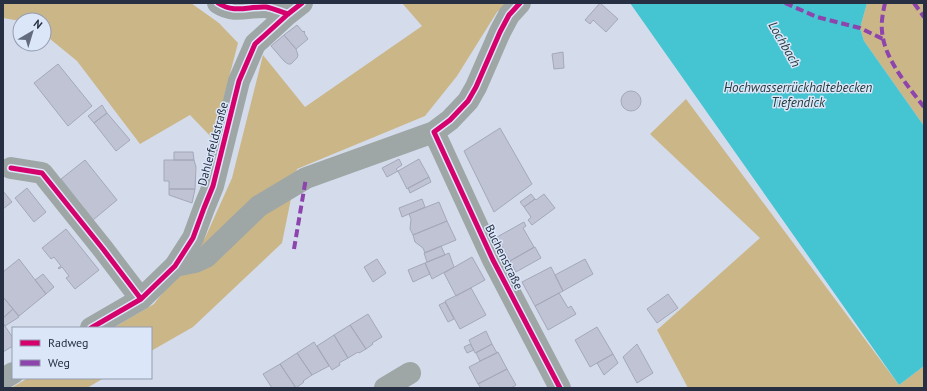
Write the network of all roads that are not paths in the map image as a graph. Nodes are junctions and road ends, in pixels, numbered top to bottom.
1 (218, 3) edge
2 (520, 3) edge
3 (295, 8) edge
4 (434, 132) junction
5 (11, 168) dead end
6 (175, 266) junction
7 (141, 299) junction
8 (93, 327) edge
9 (410, 373) dead end
10 (12, 374) edge
11 (3, 379) edge
12 (385, 388) edge
13 (560, 388) edge

1 - 3 street
2 - 4 street
3 - 6 street, Dahlerfeldstraße
4 - 6 street
4 - 13 street, Buchenstraße
5 - 7 street
6 - 7 street, Dahlerfeldstraße
7 - 8 street, Dahlerfeldstraße
9 - 12 street
10 - 11 street

